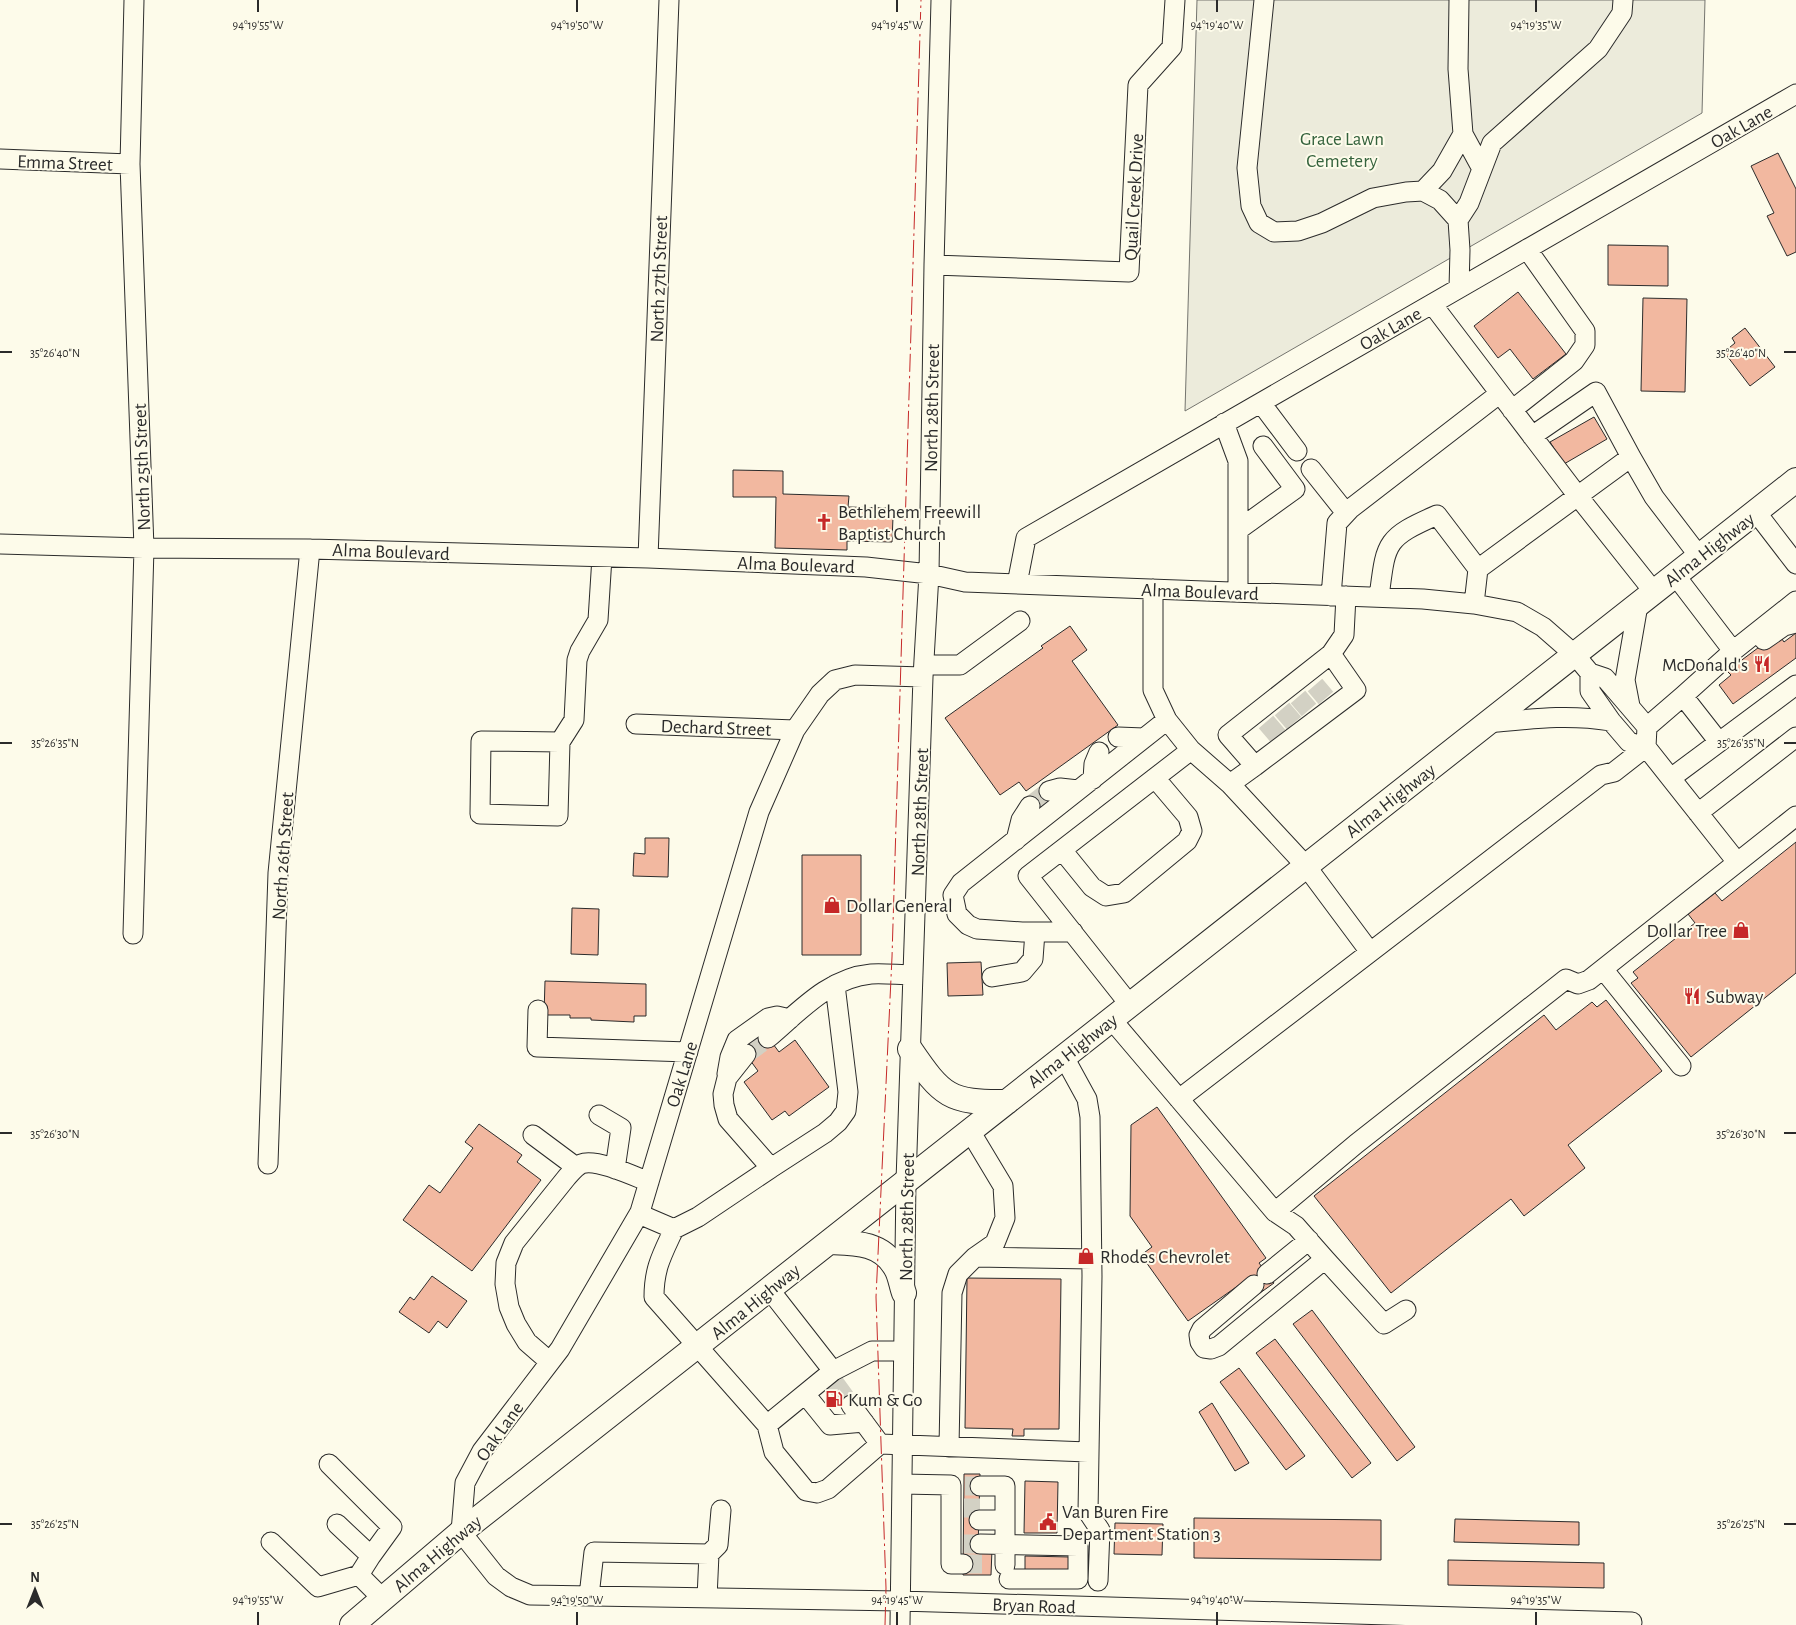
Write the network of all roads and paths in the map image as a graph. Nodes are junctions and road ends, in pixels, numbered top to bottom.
1 (134, 0) edge
2 (669, 0) edge
3 (941, 0) edge
4 (1175, 0) edge
5 (1264, 0) edge
6 (1459, 0) edge
7 (1623, 0) edge
8 (1796, 94) edge
9 (1463, 134) junction
10 (0, 159) edge
11 (130, 164) junction
12 (1482, 169) junction
13 (1423, 191) junction
14 (1458, 220) junction
15 (1526, 249) junction
16 (934, 265) junction
17 (1459, 288) junction
18 (1432, 304) junction
19 (1499, 394) junction
20 (1260, 403) junction
21 (1512, 410) junction
22 (1224, 423) junction
23 (1284, 433) junction
24 (1532, 436) junction
25 (1263, 446) junction
26 (1297, 451) dead end
27 (1631, 457) junction
28 (1238, 461) junction
29 (1311, 469) dead end
30 (1796, 480) edge
31 (1577, 495) junction
32 (1756, 512) junction
33 (1346, 513) junction
34 (1238, 530) junction
35 (0, 544) edge
36 (144, 548) junction
37 (310, 549) junction
38 (1699, 556) junction
39 (602, 557) junction
40 (648, 558) junction
41 (1796, 564) edge
42 (1478, 569) junction
43 (929, 574) junction
44 (1676, 575) junction
45 (1017, 584) junction
46 (1153, 589) junction
47 (1238, 592) junction
48 (1339, 596) junction
49 (1379, 597) junction
50 (1646, 598) junction
51 (1796, 600) edge
52 (1474, 604) junction
53 (1020, 621) dead end
54 (1796, 623) edge
55 (1733, 651) junction
56 (1331, 654) junction
57 (1582, 664) junction
58 (924, 671) junction
59 (1796, 671) edge
60 (1706, 676) junction
61 (1796, 685) edge
62 (1320, 691) junction
63 (1684, 696) junction
64 (1303, 703) junction
65 (1765, 708) junction
66 (1631, 710) junction
67 (1287, 716) junction
68 (1167, 720) junction
69 (1611, 722) junction
70 (636, 724) dead end
71 (1487, 724) junction
72 (1647, 727) junction
73 (1272, 728) junction
74 (795, 730) junction
75 (1118, 737) dead end
76 (1144, 738) junction
77 (1796, 738) edge
78 (560, 742) junction
79 (1719, 742) junction
80 (1646, 747) junction
81 (1190, 750) junction
82 (1099, 752) dead end
83 (1254, 766) junction
84 (1155, 778) junction
85 (1671, 778) junction
86 (1094, 779) junction
87 (1230, 784) junction
88 (1078, 790) junction
89 (1049, 791) tunnel mouth
90 (1030, 806) tunnel mouth
91 (1698, 813) junction
92 (1796, 816) edge
93 (1016, 840) junction
94 (1062, 850) junction
95 (1737, 862) junction
96 (1306, 866) junction
97 (1034, 932) junction
98 (1072, 932) junction
99 (133, 934) dead end
100 (1370, 952) junction
101 (1603, 969) junction
102 (913, 975) junction
103 (992, 976) dead end
104 (834, 985) junction
105 (1130, 1005) junction
106 (538, 1010) dead end
107 (790, 1019) junction
108 (1112, 1020) junction
109 (768, 1038) tunnel mouth
110 (910, 1049) junction
111 (688, 1052) junction
112 (746, 1054) tunnel mouth
113 (1064, 1057) junction
114 (1681, 1066) dead end
115 (727, 1078) junction
116 (1179, 1099) junction
117 (1007, 1102) junction
118 (599, 1115) dead end
119 (970, 1131) junction
120 (533, 1135) dead end
121 (268, 1164) dead end
122 (576, 1167) junction
123 (771, 1168) junction
124 (614, 1169) junction
125 (906, 1181) junction
126 (649, 1182) junction
127 (1275, 1212) junction
128 (639, 1214) junction
129 (674, 1229) junction
130 (1309, 1240) junction
131 (829, 1242) junction
132 (975, 1257) junction
133 (1092, 1259) junction
134 (1325, 1260) junction
135 (769, 1289) junction
136 (904, 1293) junction
137 (1406, 1310) dead end
138 (697, 1348) junction
139 (903, 1351) junction
140 (550, 1362) junction
141 (832, 1376) junction
142 (805, 1394) junction
143 (851, 1405) tunnel mouth
144 (864, 1422) junction
145 (767, 1425) junction
146 (880, 1444) junction
147 (902, 1444) junction
148 (949, 1447) junction
149 (1088, 1452) junction
150 (329, 1464) dead end
151 (902, 1484) junction
152 (721, 1510) dead end
153 (965, 1514) junction
154 (1005, 1520) junction
155 (337, 1524) dead end
156 (461, 1532) junction
157 (270, 1542) dead end
158 (709, 1554) junction
159 (371, 1556) junction
160 (963, 1564) dead end
161 (1001, 1569) junction
162 (359, 1575) junction
163 (1050, 1579) junction
164 (1098, 1582) dead end
165 (589, 1596) junction
166 (707, 1598) junction
167 (383, 1599) junction
168 (900, 1601) junction
169 (1008, 1604) junction
170 (1050, 1606) junction
171 (1525, 1622) edge
172 (1632, 1622) dead end
173 (352, 1625) edge
174 (900, 1625) edge

1 - 11 street, North 25th Street
2 - 40 street, North 27th Street
3 - 16 street, North 28th Street
4 - 16 street, Quail Creek Drive
5 - 13 street
6 - 9 street
7 - 12 street
8 - 15 street, Oak Lane
9 - 12 street
9 - 13 street
10 - 11 street, Emma Street
11 - 36 street, North 25th Street
12 - 14 street
13 - 14 street
14 - 17 street
15 - 17 street, Oak Lane
15 - 21 street
16 - 43 street, North 28th Street
17 - 18 street, Oak Lane
18 - 19 street
18 - 20 street, Oak Lane
19 - 21 street
19 - 33 street
20 - 22 street, Oak Lane
20 - 23 street
21 - 24 street
22 - 28 street
22 - 45 street, Oak Lane
23 - 25 street
23 - 26 street
24 - 27 street
24 - 31 street
25 - 28 street
25 - 34 street
27 - 31 street
27 - 38 street
28 - 34 street
29 - 33 street
30 - 32 main road, Alma Highway
31 - 42 street
31 - 50 street
32 - 38 main road, Alma Highway
32 - 41 street
33 - 48 street
34 - 47 street
35 - 36 street, Alma Boulevard
36 - 37 street, Alma Boulevard
36 - 99 street, North 25th Street
37 - 39 street, Alma Boulevard
37 - 121 street, North 26th Street
38 - 44 main road, Alma Highway
39 - 40 street, Alma Boulevard
39 - 78 street
40 - 43 street, Alma Boulevard
42 - 49 street
42 - 52 street
43 - 45 street, Alma Boulevard
43 - 58 street, North 28th Street
44 - 50 main road, Alma Highway
44 - 55 street
45 - 46 street, Alma Boulevard
46 - 47 street, Alma Boulevard
46 - 68 street
47 - 48 street, Alma Boulevard
48 - 49 street, Alma Boulevard
48 - 56 street
49 - 52 street, Alma Boulevard
50 - 57 main road, Alma Highway
50 - 66 street
51 - 55 street
52 - 57 street, Alma Boulevard
53 - 58 street, Oak Lane
54 - 60 street
55 - 60 street
56 - 62 street
56 - 62 street
57 - 66 street, Alma Boulevard
57 - 69 street
57 - 71 main road, Alma Highway
58 - 74 street, Oak Lane
58 - 102 street, North 28th Street
59 - 65 street
60 - 63 street
61 - 65 street
62 - 64 street
62 - 64 street
63 - 72 street
63 - 79 street
64 - 67 street
64 - 67 street
65 - 79 street
66 - 72 street, Alma Boulevard
67 - 73 street
67 - 73 street
68 - 76 street
68 - 81 street
69 - 71 street
69 - 80 street
70 - 74 street, Dechard Street
71 - 96 main road, Alma Highway
72 - 80 street
73 - 83 street
73 - 83 street
74 - 111 street, Oak Lane
75 - 76 street
76 - 86 street
77 - 91 street
78 - 78 street
79 - 85 street
80 - 85 street
80 - 100 street
81 - 84 street
81 - 87 street
82 - 86 street
83 - 87 street
84 - 94 street
84 - 94 street
85 - 91 street
86 - 88 street
87 - 96 street
88 - 89 street
88 - 93 street
90 - 93 street
91 - 95 street
92 - 95 street
93 - 97 street
94 - 98 street
95 - 101 street
96 - 100 street
96 - 105 main road, Alma Highway
97 - 98 street
97 - 103 street
98 - 105 street
100 - 116 street
101 - 114 street
101 - 127 street
102 - 104 street
102 - 110 street, North 28th Street
104 - 107 street
104 - 123 street
105 - 108 main road, Alma Highway
106 - 111 street
107 - 109 street
107 - 115 street
108 - 113 main road, Alma Highway
108 - 116 street
110 - 117 main road
110 - 125 street, North 28th Street
111 - 126 street, Oak Lane
112 - 115 street
113 - 117 main road, Alma Highway
113 - 133 street
115 - 123 street
116 - 127 street
117 - 119 main road, Alma Highway
118 - 124 street
119 - 125 main road, Alma Highway
119 - 132 street
120 - 122 street
122 - 124 street
122 - 140 street
123 - 129 street
124 - 126 street
125 - 131 main road, Alma Highway
125 - 136 street, North 28th Street
126 - 128 street, Oak Lane
127 - 130 street
128 - 129 street
128 - 140 street, Oak Lane
129 - 138 street
130 - 134 street
130 - 134 street
131 - 135 main road, Alma Highway
131 - 136 main road
132 - 133 street
132 - 148 street
133 - 149 street
134 - 137 street
135 - 138 main road, Alma Highway
135 - 141 street
136 - 139 street, North 28th Street
138 - 145 street
138 - 156 main road, Alma Highway
139 - 141 street
139 - 147 street, North 28th Street
140 - 156 street, Oak Lane
141 - 142 street
142 - 144 street
142 - 145 street
143 - 144 street
144 - 146 street
145 - 146 street
146 - 147 street
147 - 148 street
147 - 151 street, North 28th Street
148 - 149 street
149 - 164 street
150 - 159 street
151 - 153 street
151 - 168 street, North 28th Street
152 - 158 street
153 - 154 street
153 - 154 street
153 - 160 street
154 - 161 street
154 - 163 street
155 - 159 street
156 - 165 street, Bryan Road
156 - 167 main road, Alma Highway
157 - 162 street
158 - 165 street
158 - 166 street
159 - 162 street
161 - 163 street
161 - 169 street
162 - 167 street
163 - 170 street
165 - 166 street, Bryan Road
166 - 168 street, Bryan Road
167 - 173 main road, Alma Highway
168 - 169 street, Bryan Road
168 - 174 street, North 28th Street
169 - 170 street, Bryan Road
170 - 171 street, Bryan Road
171 - 172 street, Bryan Road

